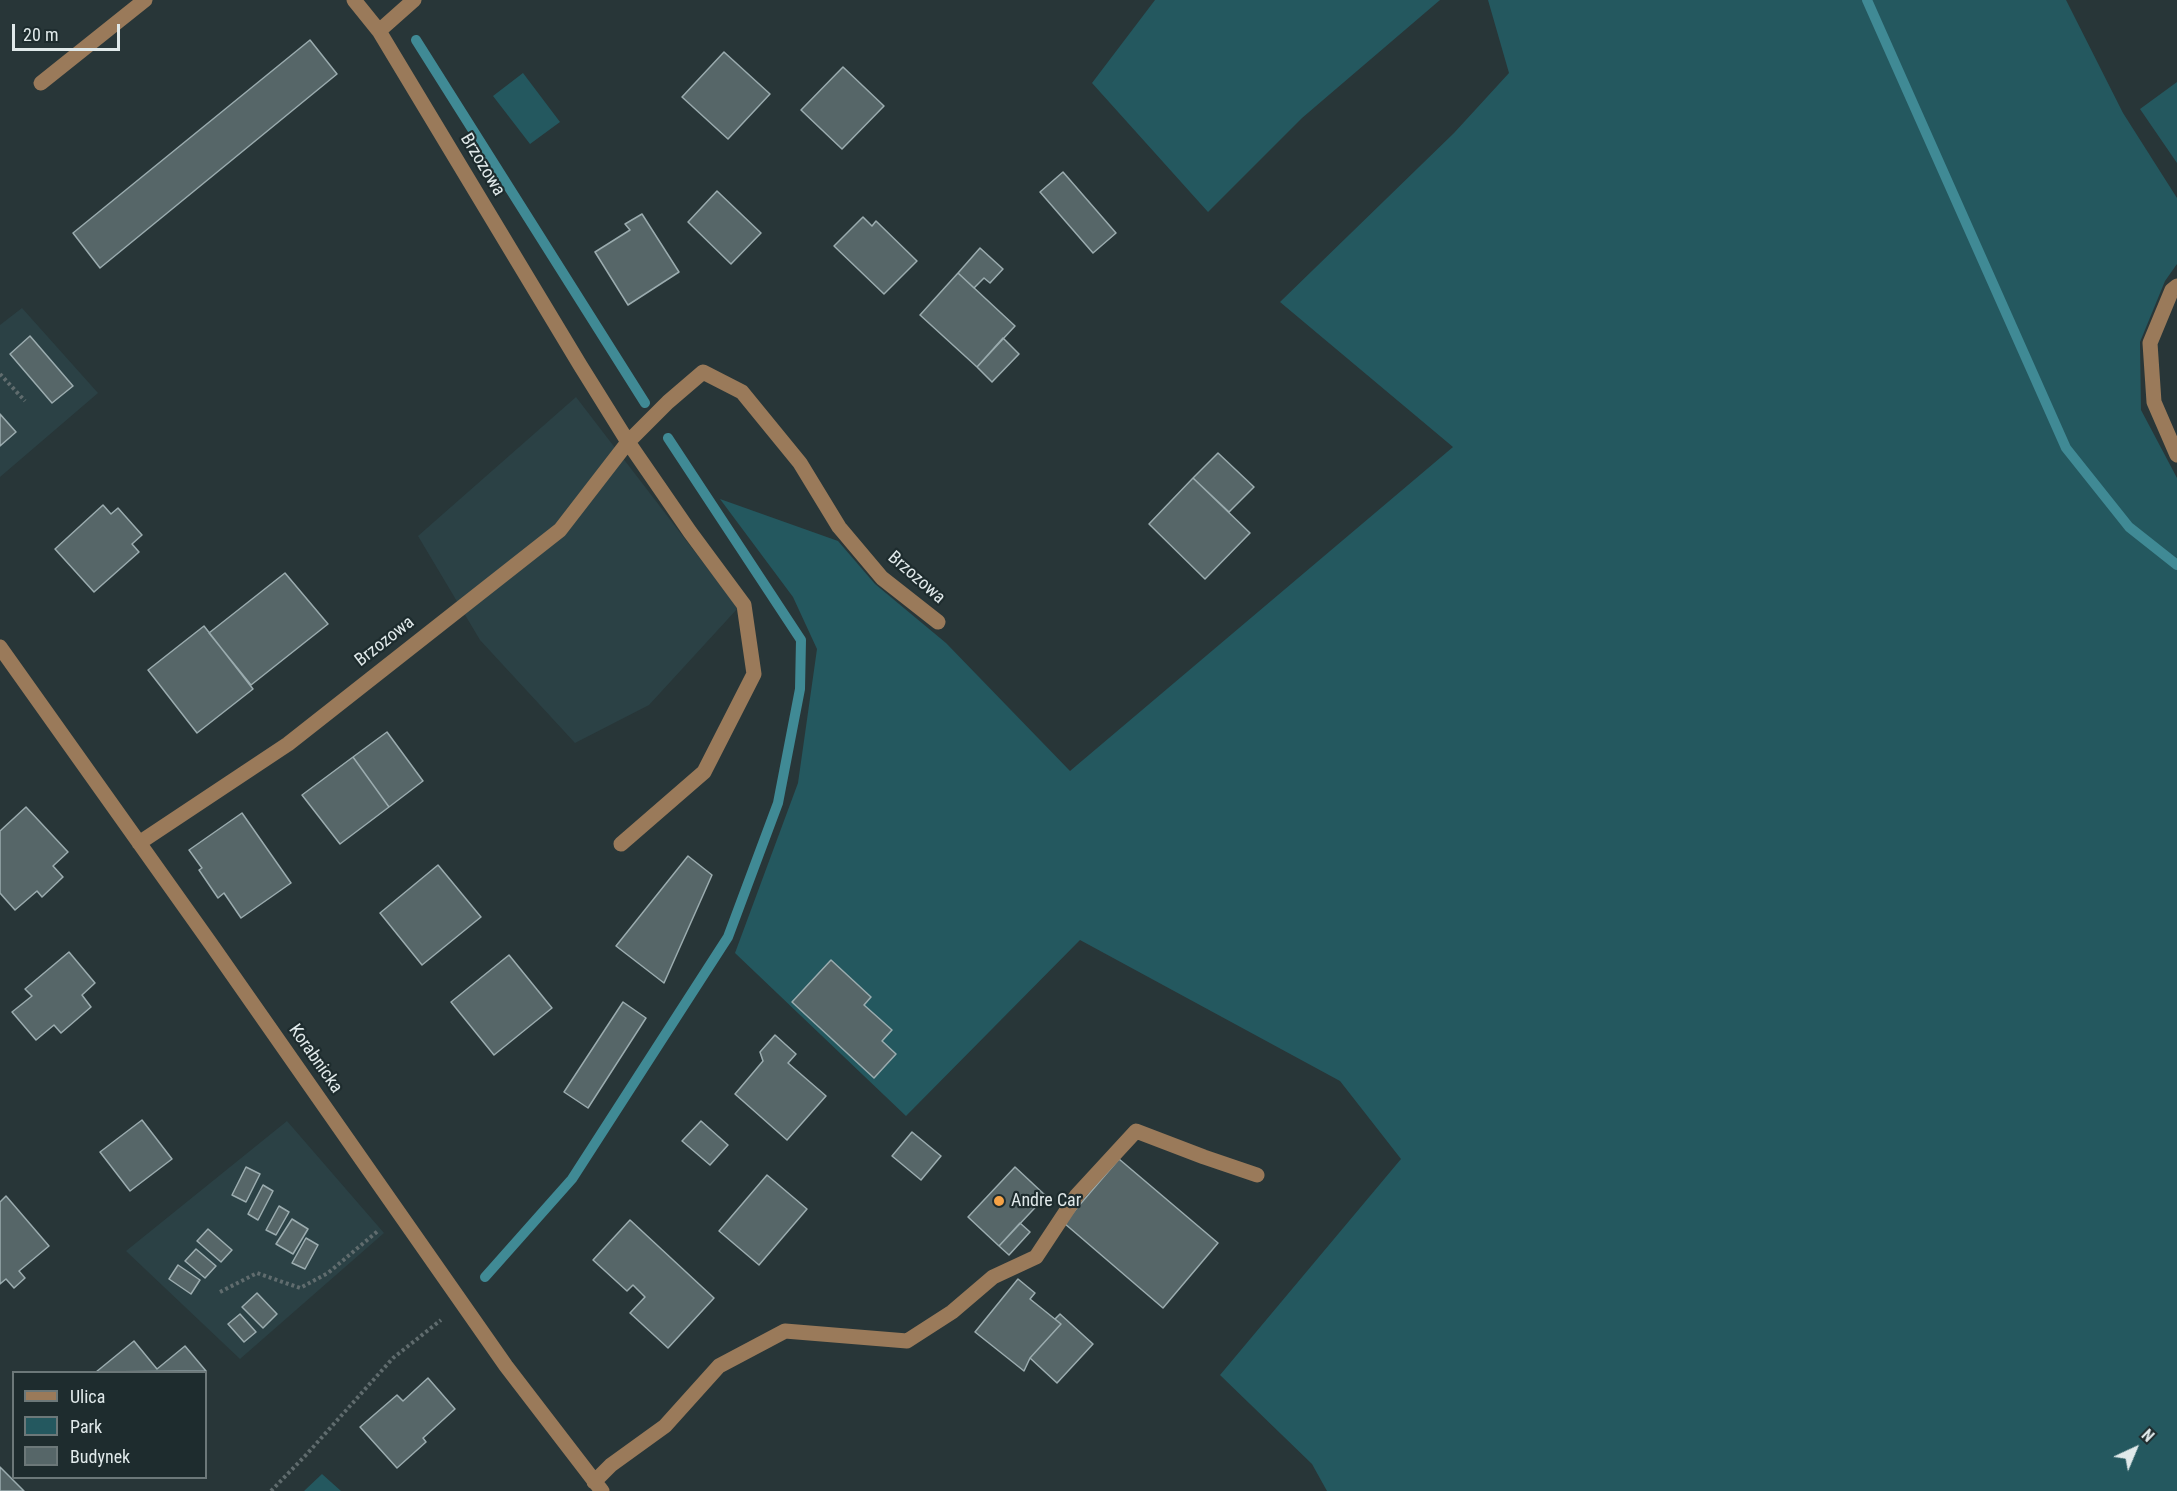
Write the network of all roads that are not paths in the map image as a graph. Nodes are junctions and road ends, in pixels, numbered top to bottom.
1 (145, 0) edge
2 (354, 0) edge
3 (414, 0) edge
4 (379, 31) junction
5 (42, 83) dead end
6 (2177, 286) edge
7 (628, 442) junction
8 (2177, 455) edge
9 (938, 622) dead end
10 (0, 647) edge
11 (140, 843) junction
12 (621, 844) dead end
13 (1257, 1175) dead end
14 (598, 1486) edge

1 - 5 street
2 - 4 street, Brzozowa
3 - 4 street
4 - 7 street, Brzozowa
6 - 8 street
7 - 9 street, Brzozowa
7 - 11 street, Brzozowa
7 - 12 street, Brzozowa
10 - 11 street, Korabnicka
11 - 14 street, Korabnicka
13 - 14 street

